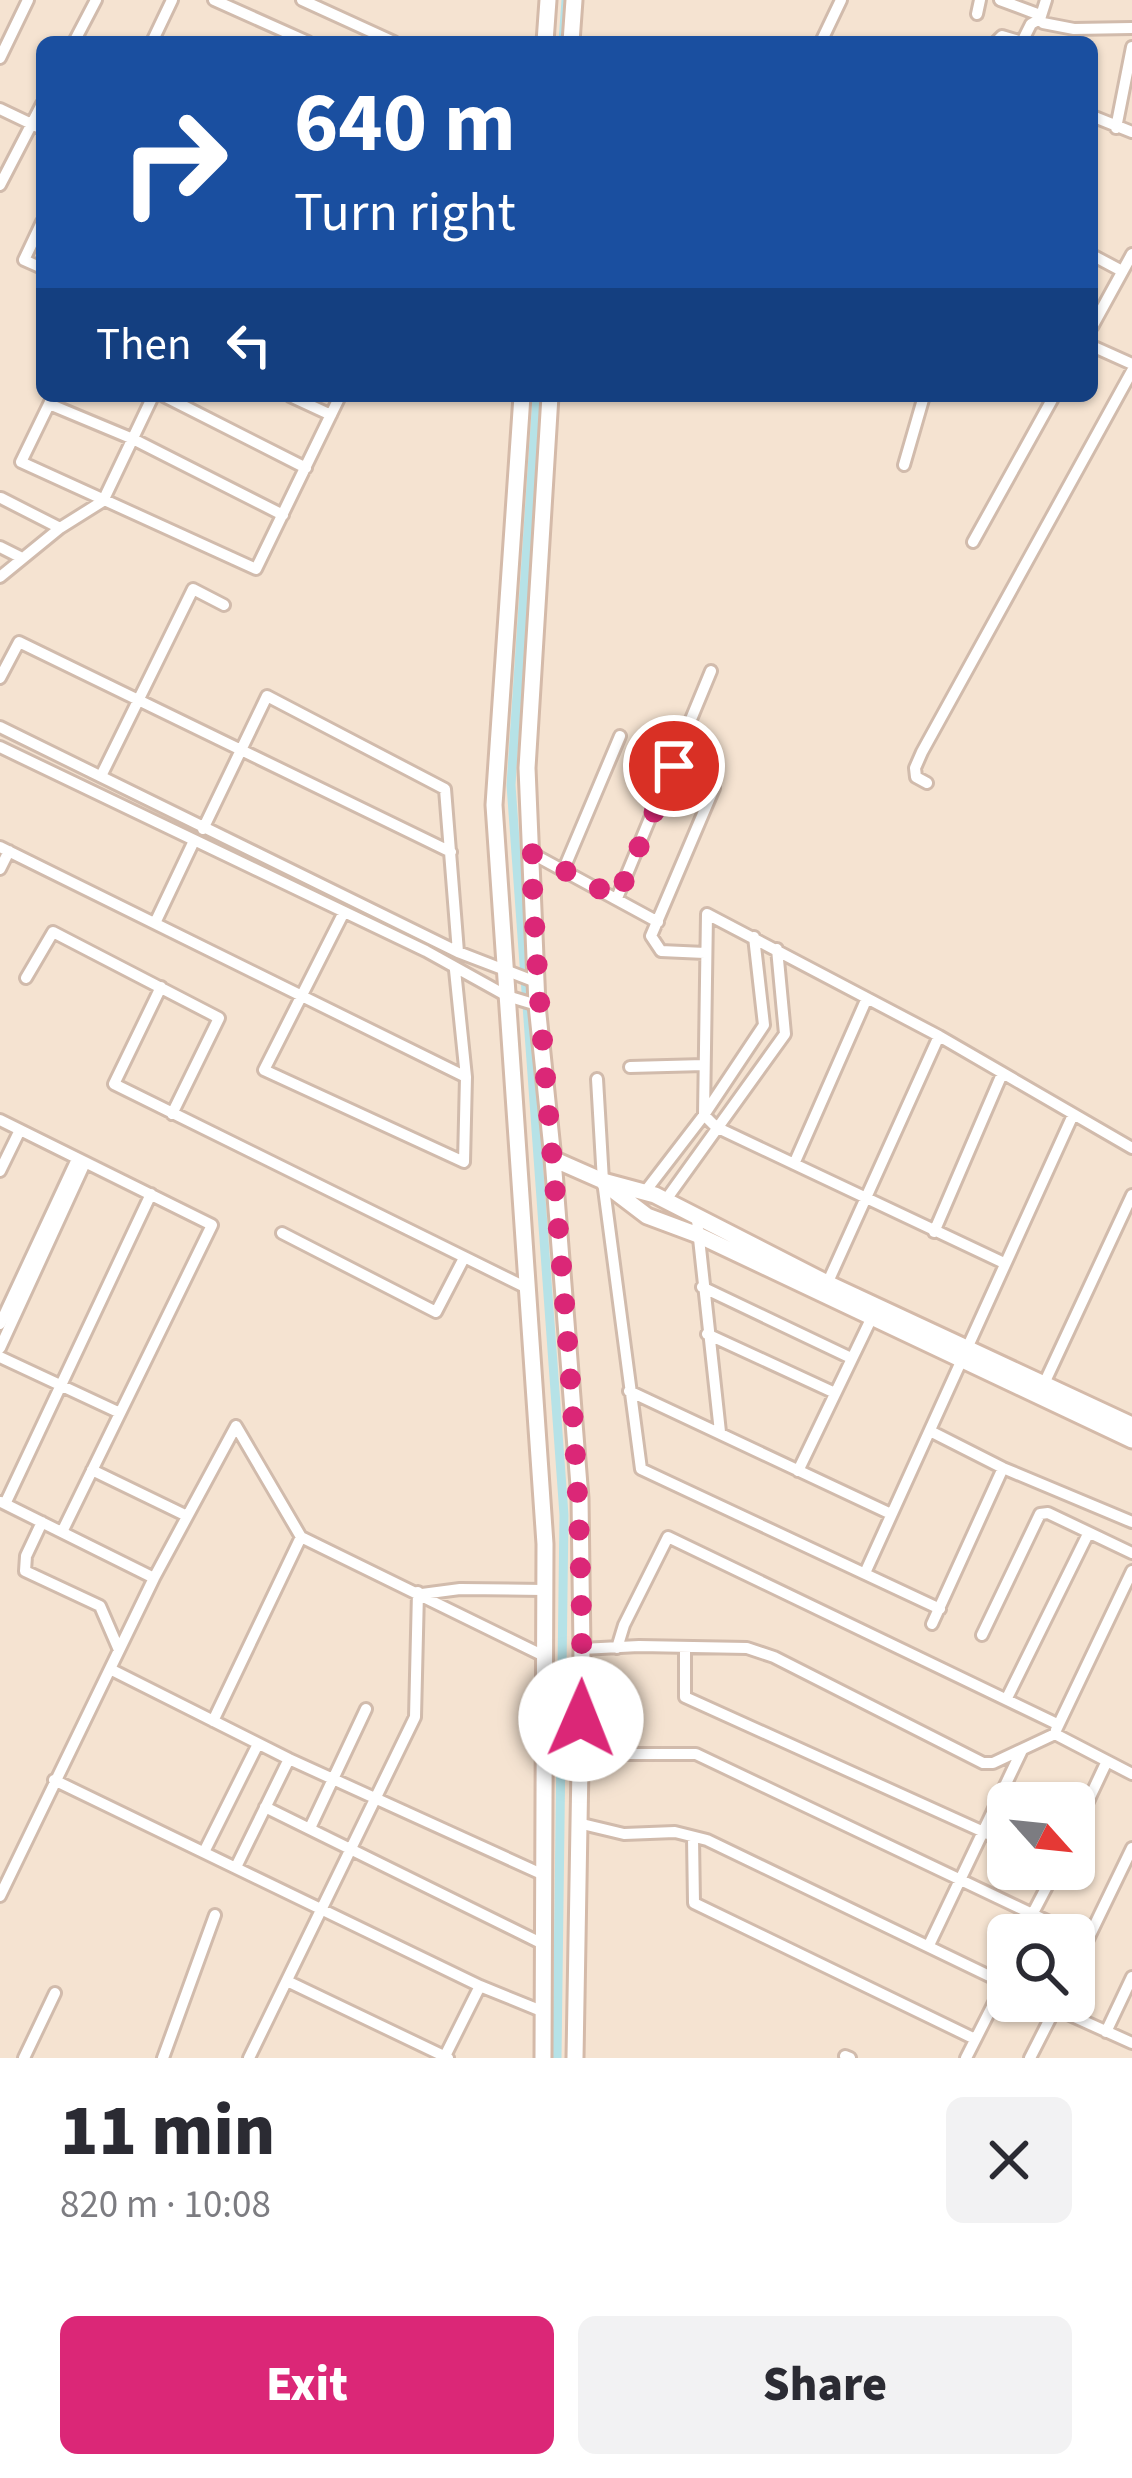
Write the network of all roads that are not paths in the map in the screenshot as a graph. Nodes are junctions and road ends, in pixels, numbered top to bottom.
1 (28, 0) edge
2 (96, 0) edge
3 (172, 0) edge
4 (214, 0) edge
5 (302, 0) edge
6 (548, 0) edge
7 (574, 0) edge
8 (842, 0) edge
9 (980, 0) edge
10 (1000, 0) edge
11 (1046, 0) edge
12 (977, 14) dead end
13 (1040, 17) junction
14 (1132, 28) edge
15 (77, 36) edge
16 (155, 36) edge
17 (295, 36) edge
18 (381, 36) edge
19 (545, 36) edge
20 (572, 36) edge
21 (824, 36) edge
22 (1025, 36) edge
23 (1132, 47) edge
24 (0, 58) edge
25 (0, 109) edge
26 (1098, 119) edge
27 (36, 127) edge
28 (1116, 128) junction
29 (36, 129) edge
30 (1132, 132) edge
31 (0, 185) edge
32 (36, 235) edge
33 (1132, 254) edge
34 (1098, 258) edge
35 (36, 265) edge
36 (1123, 271) junction
37 (1098, 316) edge
38 (1098, 349) edge
39 (1132, 368) edge
40 (50, 402) edge
41 (55, 402) edge
42 (150, 402) edge
43 (176, 402) edge
44 (303, 402) edge
45 (337, 402) edge
46 (522, 402) edge
47 (550, 402) edge
48 (922, 402) edge
49 (1051, 402) edge
50 (331, 415) junction
51 (133, 439) junction
52 (904, 465) dead end
53 (306, 468) junction
54 (1, 498) edge
55 (103, 501) junction
56 (283, 515) junction
57 (60, 528) junction
58 (973, 542) dead end
59 (0, 547) edge
60 (22, 558) junction
61 (0, 577) edge
62 (224, 605) dead end
63 (711, 671) dead end
64 (0, 678) edge
65 (139, 700) junction
66 (0, 727) edge
67 (620, 736) dead end
68 (0, 747) edge
69 (241, 750) junction
70 (674, 766) junction
71 (101, 776) junction
72 (927, 783) dead end
73 (202, 829) junction
74 (193, 842) junction
75 (4, 849) edge
76 (451, 852) junction
77 (531, 853) junction
78 (0, 869) edge
79 (563, 872) junction
80 (617, 898) junction
81 (344, 914) junction
82 (658, 922) junction
83 (154, 923) junction
84 (754, 937) junction
85 (777, 949) junction
86 (458, 952) junction
87 (705, 953) junction
88 (455, 970) junction
89 (509, 975) junction
90 (26, 978) dead end
91 (534, 982) junction
92 (161, 988) junction
93 (302, 995) junction
94 (511, 998) junction
95 (867, 998) junction
96 (533, 1005) junction
97 (939, 1036) junction
98 (704, 1065) junction
99 (630, 1067) dead end
100 (1002, 1074) junction
101 (466, 1077) junction
102 (597, 1079) dead end
103 (172, 1114) junction
104 (704, 1115) junction
105 (1073, 1115) junction
106 (0, 1120) edge
107 (716, 1127) junction
108 (20, 1130) junction
109 (1132, 1148) edge
110 (554, 1160) junction
111 (81, 1161) junction
112 (794, 1164) junction
113 (0, 1171) edge
114 (603, 1181) junction
115 (644, 1193) junction
116 (151, 1195) junction
117 (1132, 1195) edge
118 (864, 1197) junction
119 (665, 1201) junction
120 (697, 1227) junction
121 (934, 1232) junction
122 (282, 1233) dead end
123 (464, 1258) junction
124 (1004, 1263) junction
125 (525, 1287) junction
126 (702, 1287) junction
127 (825, 1288) junction
128 (875, 1312) junction
129 (0, 1324) edge
130 (707, 1334) junction
131 (963, 1352) junction
132 (0, 1353) edge
133 (851, 1358) junction
134 (60, 1387) junction
135 (1041, 1390) junction
136 (629, 1391) junction
137 (835, 1393) junction
138 (120, 1413) junction
139 (1132, 1425) edge
140 (930, 1431) junction
141 (720, 1432) junction
142 (1132, 1440) edge
143 (1003, 1468) junction
144 (92, 1470) junction
145 (798, 1471) junction
146 (2, 1503) edge
147 (891, 1514) junction
148 (188, 1516) junction
149 (1131, 1521) edge
150 (42, 1522) junction
151 (62, 1532) junction
152 (1088, 1534) junction
153 (302, 1537) junction
154 (1132, 1553) edge
155 (1132, 1570) edge
156 (865, 1573) junction
157 (154, 1578) junction
158 (544, 1590) junction
159 (420, 1593) junction
160 (940, 1609) junction
161 (932, 1624) dead end
162 (982, 1635) dead end
163 (685, 1647) junction
164 (617, 1648) junction
165 (583, 1649) junction
166 (119, 1650) junction
167 (544, 1656) junction
168 (110, 1669) junction
169 (1007, 1698) junction
170 (366, 1709) dead end
171 (213, 1721) junction
172 (1056, 1729) junction
173 (259, 1744) junction
174 (1022, 1750) junction
175 (580, 1754) junction
176 (290, 1759) junction
177 (1107, 1761) junction
178 (1132, 1774) edge
179 (333, 1779) junction
180 (54, 1780) junction
181 (1095, 1786) edge
182 (374, 1799) junction
183 (266, 1807) junction
184 (578, 1822) junction
185 (310, 1828) junction
186 (984, 1832) junction
187 (987, 1834) edge
188 (693, 1838) junction
189 (351, 1848) junction
190 (1132, 1848) edge
191 (204, 1852) junction
192 (236, 1867) junction
193 (546, 1876) junction
194 (960, 1881) junction
195 (1045, 1890) edge
196 (0, 1896) edge
197 (321, 1909) junction
198 (1033, 1913) joint
199 (215, 1915) dead end
200 (1095, 1924) edge
201 (545, 1945) junction
202 (929, 1945) junction
203 (987, 1974) edge
204 (1132, 1978) edge
205 (287, 1981) junction
206 (480, 1987) junction
207 (56, 1993) dead end
208 (544, 2012) junction
209 (987, 2018) edge
210 (1048, 2022) edge
211 (1088, 2022) edge
212 (1106, 2032) junction
213 (975, 2039) junction
214 (1132, 2043) edge
215 (24, 2058) edge
216 (163, 2058) edge
217 (249, 2058) edge
218 (445, 2058) edge
219 (543, 2058) edge
220 (575, 2058) edge
221 (966, 2058) edge
222 (1030, 2058) edge

1 - 24 street
2 - 15 street
3 - 16 street
4 - 17 street
5 - 18 street
6 - 19 street
7 - 20 street
8 - 21 street
9 - 12 street
10 - 13 street
11 - 13 street
13 - 14 street
13 - 22 street
23 - 28 street
25 - 27 street
26 - 28 street
28 - 30 street
29 - 31 street
32 - 35 street
33 - 36 street
34 - 36 street
36 - 37 street
38 - 39 street
39 - 72 street
40 - 55 street
41 - 51 street
42 - 51 street
43 - 53 street
44 - 50 street
45 - 50 street
46 - 89 street
47 - 77 street
48 - 52 street
49 - 58 street
50 - 53 street
51 - 55 street
51 - 56 street
53 - 56 street
54 - 57 street
55 - 56 street
55 - 57 street
57 - 60 street
59 - 60 street
60 - 61 street
62 - 65 street
63 - 70 street
64 - 65 street
65 - 69 street
65 - 71 street
66 - 71 street
67 - 79 street
68 - 74 street
69 - 73 street
69 - 76 street
69 - 76 street
70 - 80 street
70 - 82 street
71 - 73 street
73 - 86 street
74 - 81 street
74 - 83 street
75 - 78 street
75 - 83 street
76 - 86 street
77 - 79 street
77 - 91 street
79 - 80 street
80 - 82 street
81 - 88 street
81 - 93 street
82 - 87 street
83 - 93 street
84 - 85 street
84 - 87 street
84 - 104 street
85 - 95 street
85 - 107 street
86 - 89 street
87 - 98 street
88 - 94 street
88 - 101 street
89 - 91 street
89 - 94 street
90 - 92 street
91 - 96 street
92 - 103 street
92 - 103 street
93 - 101 street
93 - 101 street
94 - 96 street
94 - 125 street
95 - 97 street
95 - 112 street
96 - 110 street
97 - 100 street
97 - 118 street
98 - 99 street
98 - 104 street
100 - 105 street
100 - 121 street
102 - 114 street
103 - 123 street
104 - 107 street
104 - 115 street
105 - 109 street
105 - 124 street
106 - 108 street
107 - 112 street
107 - 119 street
108 - 111 street
108 - 113 street
110 - 114 street
110 - 165 street
111 - 116 street
111 - 129 street
111 - 132 street
112 - 118 street
114 - 115 street
114 - 120 street
114 - 136 street
115 - 119 street
116 - 134 street
116 - 138 street
117 - 135 street
118 - 121 street
118 - 127 street
119 - 120 street
120 - 126 street
120 - 127 street
121 - 124 street
122 - 123 street
123 - 125 street
124 - 131 street
125 - 158 street
126 - 130 street
126 - 133 street
127 - 128 street
128 - 131 street
128 - 133 street
130 - 137 street
130 - 141 street
131 - 135 street
131 - 140 street
132 - 134 street
133 - 137 street
134 - 138 street
134 - 146 street
135 - 139 street
135 - 142 street
136 - 141 street
136 - 156 street
137 - 145 street
138 - 144 street
140 - 143 street
140 - 147 street
141 - 145 street
143 - 149 street
143 - 160 street
144 - 148 street
144 - 151 street
145 - 147 street
146 - 150 street
147 - 156 street
148 - 153 street
148 - 157 street
150 - 151 street
150 - 166 street
151 - 157 street
152 - 154 street
152 - 162 street
152 - 169 street
153 - 159 street
153 - 171 street
155 - 172 street
156 - 160 street
157 - 166 street
158 - 159 street
158 - 167 street
159 - 167 street
159 - 182 street
160 - 161 street
163 - 164 street
163 - 174 street
163 - 186 street
164 - 165 street
164 - 169 street
165 - 175 street
166 - 168 street
167 - 193 street
168 - 171 street
168 - 180 street
169 - 172 street
170 - 179 street
171 - 173 street
172 - 174 street
172 - 177 street
173 - 176 street
173 - 191 street
174 - 186 street
175 - 184 street
175 - 194 street
176 - 179 street
176 - 183 street
177 - 178 street
177 - 181 street
179 - 182 street
179 - 185 street
180 - 191 street
180 - 196 street
182 - 189 street
182 - 193 street
183 - 185 street
183 - 192 street
184 - 188 street
184 - 220 street
185 - 189 street
186 - 187 street
186 - 194 street
188 - 202 street
188 - 213 street
189 - 197 street
189 - 201 street
190 - 200 street
191 - 192 street
192 - 197 street
193 - 201 street
194 - 198 street
194 - 202 street
195 - 198 street
197 - 205 street
197 - 206 street
199 - 216 street
201 - 208 street
202 - 203 street
204 - 212 street
205 - 217 street
205 - 218 street
206 - 208 street
206 - 218 street
207 - 215 street
208 - 219 street
209 - 213 street
210 - 222 street
211 - 212 street
212 - 214 street
213 - 221 street

